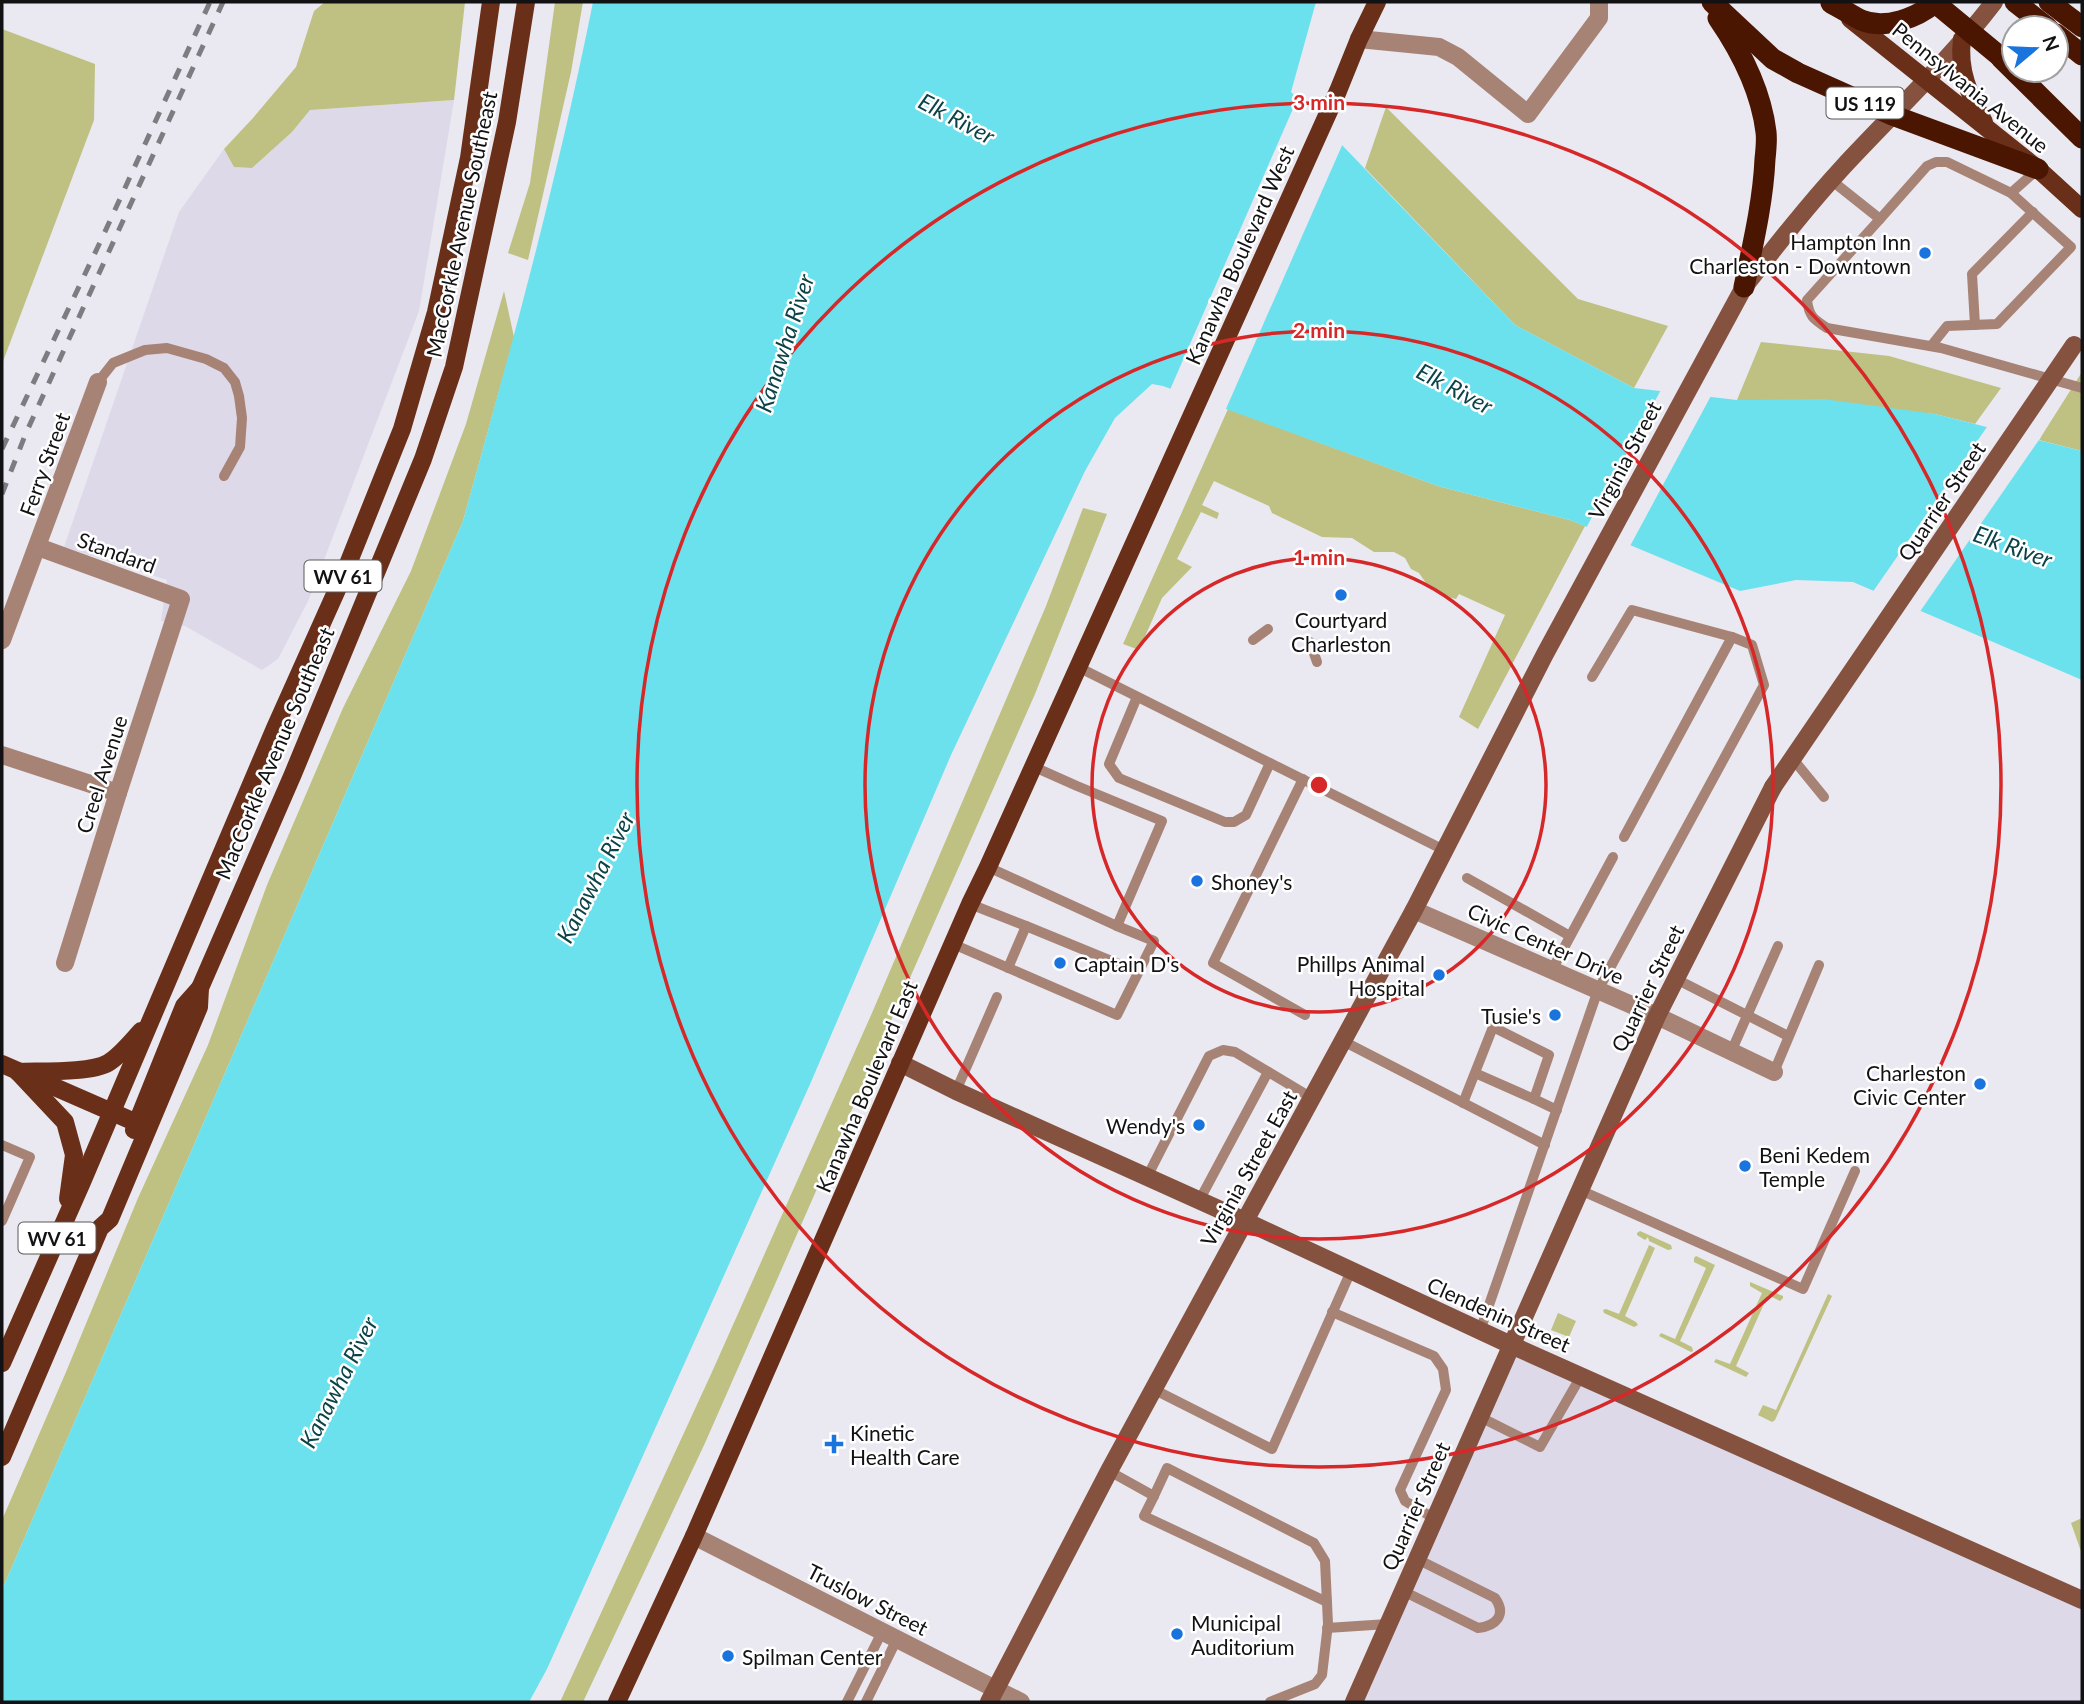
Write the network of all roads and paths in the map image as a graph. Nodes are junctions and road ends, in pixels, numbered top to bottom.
1 (526, 2) edge
2 (1377, 2) edge
3 (1599, 2) edge
4 (1710, 2) edge
5 (1830, 2) edge
6 (1935, 2) edge
7 (1994, 2) edge
8 (2015, 2) edge
9 (2049, 2) edge
10 (489, 5) edge
11 (2030, 14) edge
12 (2082, 27) edge
13 (1359, 39) junction
14 (1962, 39) junction
15 (1994, 52) junction
16 (2000, 57) edge
17 (1926, 81) junction
18 (2033, 84) edge
19 (1892, 115) junction
20 (2082, 125) edge
21 (1989, 130) junction
22 (2082, 138) edge
23 (2038, 169) junction
24 (1831, 180) junction
25 (2011, 193) junction
26 (2082, 209) edge
27 (2032, 212) junction
28 (1880, 219) junction
29 (1744, 287) junction
30 (1975, 325) junction
31 (2080, 340) edge
32 (1931, 346) junction
33 (98, 382) joint
34 (2082, 388) edge
35 (225, 476) dead end
36 (1158, 489) joint
37 (38, 547) junction
38 (181, 599) joint
39 (1268, 629) dead end
40 (1732, 637) junction
41 (2, 640) edge
42 (1253, 640) dead end
43 (1310, 642) dead end
44 (1545, 654) joint
45 (1317, 662) dead end
46 (1078, 667) junction
47 (1592, 677) dead end
48 (1138, 697) junction
49 (2, 755) edge
50 (1793, 759) junction
51 (1270, 763) junction
52 (1032, 766) junction
53 (1303, 779) junction
54 (118, 793) junction
55 (1824, 797) dead end
56 (1624, 836) dead end
57 (1444, 850) junction
58 (1613, 857) dead end
59 (988, 867) junction
60 (1467, 877) dead end
61 (970, 904) junction
62 (1414, 910) junction
63 (1026, 926) junction
64 (1117, 926) junction
65 (1570, 936) junction
66 (953, 944) junction
67 (1778, 946) dead end
68 (65, 963) dead end
69 (1819, 965) dead end
70 (1008, 968) junction
71 (1552, 970) junction
72 (1138, 972) junction
73 (1676, 979) junction
74 (200, 988) junction
75 (1598, 990) junction
76 (997, 997) dead end
77 (1305, 1015) dead end
78 (1747, 1015) junction
79 (1657, 1016) junction
80 (150, 1021) junction
81 (1788, 1036) junction
82 (1343, 1041) junction
83 (1731, 1052) junction
84 (900, 1063) junction
85 (10, 1068) edge
86 (1268, 1072) junction
87 (1774, 1072) joint
88 (1475, 1073) junction
89 (956, 1091) junction
90 (1312, 1098) junction
91 (1534, 1099) junction
92 (1463, 1103) junction
93 (1556, 1110) junction
94 (111, 1113) junction
95 (137, 1123) junction
96 (2, 1145) edge
97 (1545, 1145) junction
98 (1855, 1171) dead end
99 (1147, 1177) junction
100 (1580, 1190) junction
101 (1199, 1200) junction
102 (3, 1214) edge
103 (65, 1219) junction
104 (1245, 1221) junction
105 (100, 1228) junction
106 (1351, 1271) junction
107 (1332, 1312) junction
108 (1480, 1331) junction
109 (1511, 1345) junction
110 (2, 1363) edge
111 (1581, 1376) junction
112 (1153, 1389) junction
113 (1480, 1417) junction
114 (2, 1457) edge
115 (1109, 1471) junction
116 (1154, 1496) junction
117 (1435, 1519) junction
118 (694, 1536) junction
119 (1417, 1559) junction
120 (1403, 1591) junction
121 (2082, 1600) edge
122 (1327, 1602) junction
123 (1388, 1624) junction
124 (1327, 1628) junction
125 (890, 1636) junction
126 (992, 1696) edge
127 (1286, 1699) edge
128 (617, 1702) edge
129 (847, 1702) edge
130 (866, 1702) edge
131 (1021, 1702) edge
132 (1270, 1702) edge
133 (1354, 1702) edge

1 - 74 main road, MacCorkle Avenue Southeast / WV 61
2 - 13 main road, Kanawha Boulevard West
3 - 13 street
4 - 19 highway, US 119
4 - 29 highway
5 - 6 highway
5 - 17 main road, Pennsylvania Avenue
6 - 15 highway, bridge
7 - 14 main road, Virginia Street
8 - 11 highway
9 - 12 highway
10 - 80 main road, MacCorkle Avenue Southeast / WV 61
13 - 36 main road, Kanawha Boulevard West
14 - 17 main road, Virginia Street
14 - 21 main road
15 - 16 highway, bridge
15 - 22 highway, bridge
17 - 19 main road, Virginia Street
17 - 21 main road, Pennsylvania Avenue
18 - 20 highway
19 - 23 highway, US 119
19 - 24 main road, Virginia Street
21 - 23 main road, Pennsylvania Avenue
23 - 25 lane
23 - 26 main road, Pennsylvania Avenue / US 119
24 - 28 lane
24 - 29 main road, Virginia Street
25 - 27 lane
25 - 28 lane
27 - 30 lane
27 - 30 lane
28 - 32 lane
29 - 44 main road, Virginia Street
30 - 32 lane
31 - 50 main road, Quarrier Street, bridge
32 - 34 lane
33 - 35 lane
33 - 37 street, Ferry Street
36 - 46 main road, Kanawha Boulevard East
37 - 38 street, Standard
37 - 41 street, Ferry Street
38 - 54 street, Creel Avenue
39 - 42 lane
40 - 47 lane
40 - 56 lane
40 - 75 lane
43 - 45 lane
44 - 57 main road, Virginia Street East
46 - 48 lane
46 - 52 main road, Kanawha Boulevard East
48 - 51 lane
48 - 51 lane
49 - 54 street
50 - 55 lane
50 - 73 main road, Quarrier Street, bridge
51 - 53 lane
52 - 59 main road, Kanawha Boulevard East
52 - 64 lane
53 - 57 lane
53 - 77 lane
54 - 68 street, Creel Avenue
57 - 62 main road, Virginia Street East
58 - 65 lane
59 - 61 main road, Kanawha Boulevard East
59 - 64 lane
60 - 65 lane
61 - 63 lane
61 - 66 main road, Kanawha Boulevard East
62 - 71 street, Civic Center Drive
62 - 82 main road, Virginia Street East
63 - 70 lane
63 - 72 lane
64 - 72 lane
65 - 71 lane
66 - 70 lane
66 - 84 main road, Kanawha Boulevard East
67 - 78 lane
69 - 81 lane
70 - 72 lane
71 - 75 street, Civic Center Drive
73 - 78 lane
73 - 79 main road, Quarrier Street
74 - 95 main road, WV 61
74 - 105 main road, MacCorkle Avenue Southeast / WV 61
75 - 79 street, Civic Center Drive
75 - 93 lane
76 - 89 lane
78 - 81 lane
78 - 83 lane
79 - 83 street, Civic Center Drive
79 - 100 main road, Quarrier Street
80 - 85 main road
80 - 94 main road, MacCorkle Avenue Southeast / WV 61
81 - 87 lane
82 - 90 main road, Virginia Street East
82 - 92 lane
83 - 87 street, Civic Center Drive
84 - 89 main road, Clendenin Street
84 - 118 main road, Kanawha Boulevard East
85 - 94 main road
85 - 103 main road
86 - 90 lane
86 - 99 lane
86 - 101 lane
88 - 91 lane
88 - 91 lane
88 - 92 lane
89 - 99 main road, Clendenin Street
90 - 104 main road, Virginia Street East
91 - 93 lane
92 - 97 lane
93 - 97 lane
94 - 95 main road
94 - 103 main road, MacCorkle Avenue Southeast / WV 61
95 - 105 main road, WV 61
96 - 102 lane
97 - 108 lane
98 - 100 lane
99 - 101 main road, Clendenin Street
100 - 109 main road, Quarrier Street
101 - 104 main road, Clendenin Street
103 - 110 main road, MacCorkle Avenue Southeast / WV 61
104 - 106 main road, Clendenin Street
104 - 112 main road, Virginia Street East
105 - 114 main road, MacCorkle Avenue Southeast / WV 61
106 - 107 lane
106 - 108 main road, Clendenin Street
107 - 112 lane
107 - 117 lane
108 - 109 main road, Clendenin Street
109 - 111 main road, Clendenin Street
109 - 113 main road, Quarrier Street
111 - 113 lane
111 - 121 main road, Clendenin Street
112 - 115 main road, Virginia Street East
113 - 117 main road, Quarrier Street
115 - 116 lane
115 - 126 main road, Virginia Street East
116 - 122 lane
116 - 122 lane
117 - 119 main road, Quarrier Street
118 - 125 street, Truslow Street
118 - 128 main road, Kanawha Boulevard East
119 - 120 main road, Quarrier Street
119 - 120 lane
120 - 123 main road, Quarrier Street
122 - 124 lane
123 - 124 lane
123 - 133 main road, Quarrier Street
124 - 127 lane
125 - 126 street, Truslow Street
125 - 129 lane
125 - 130 lane
126 - 131 street, Truslow Street
127 - 132 lane

